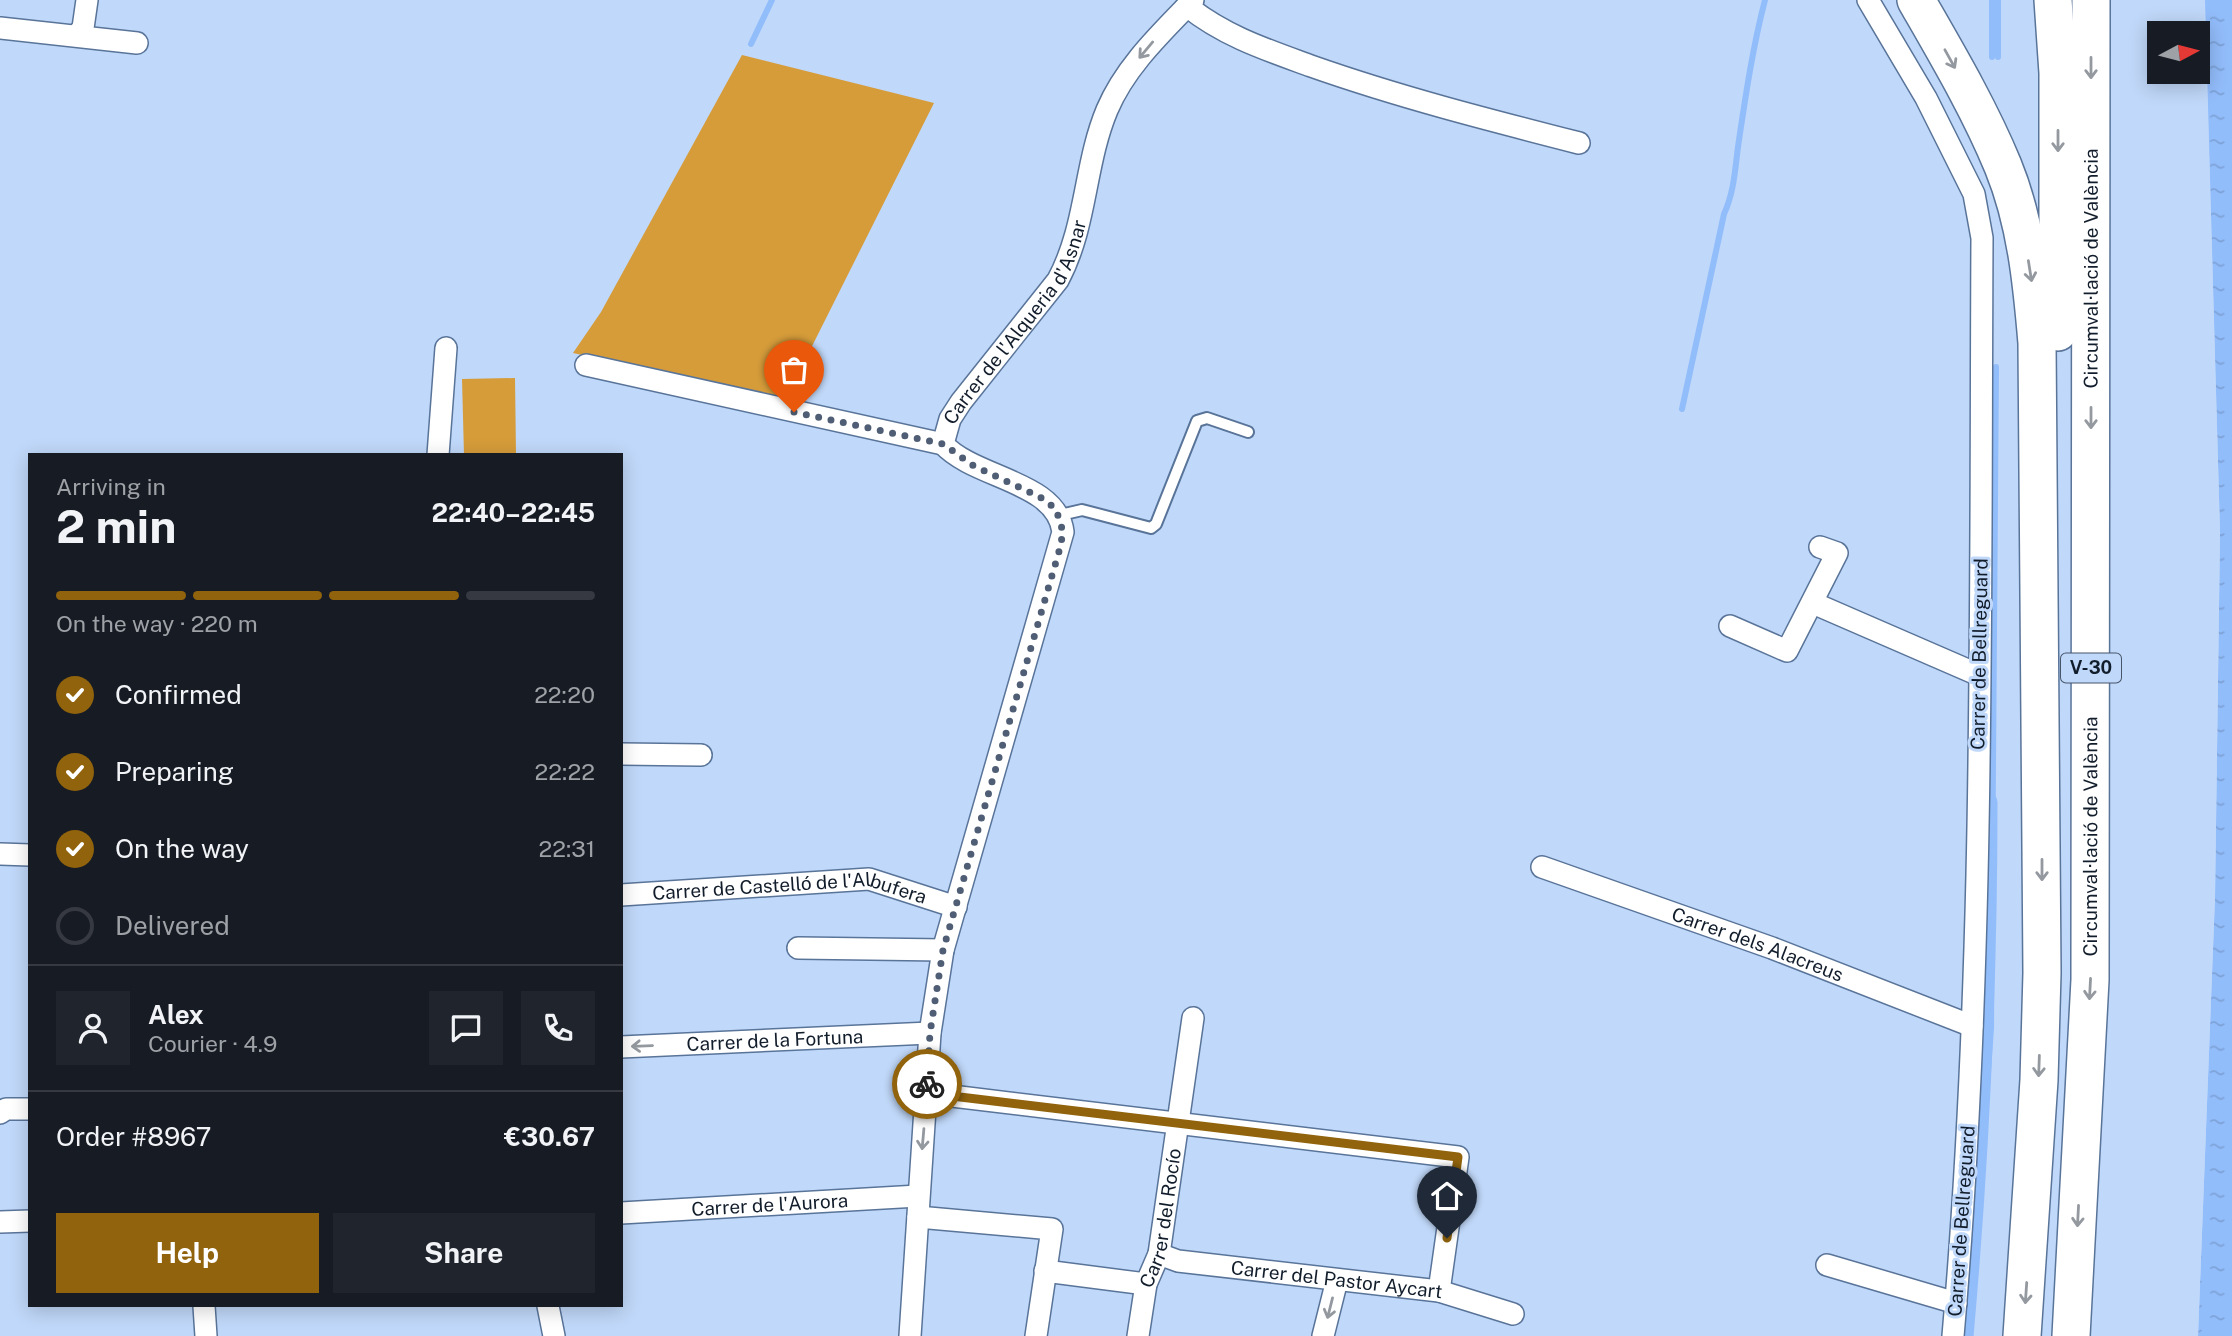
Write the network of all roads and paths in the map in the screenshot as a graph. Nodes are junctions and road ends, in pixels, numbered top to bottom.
1 (87, 0) edge
2 (1868, 0) edge
3 (1916, 0) edge
4 (2053, 0) edge
5 (2091, 0) edge
6 (1190, 3) edge
7 (0, 28) edge
8 (77, 35) junction
9 (137, 43) dead end
10 (1579, 144) dead end
11 (446, 348) dead end
12 (586, 366) dead end
13 (1248, 432) dead end
14 (943, 444) junction
15 (438, 453) edge
16 (1059, 515) junction
17 (1820, 547) dead end
18 (1812, 603) junction
19 (1730, 626) dead end
20 (1979, 675) junction
21 (623, 754) edge
22 (701, 755) dead end
23 (2042, 802) junction
24 (0, 854) edge
25 (28, 855) edge
26 (1542, 867) dead end
27 (623, 895) edge
28 (956, 907) junction
29 (798, 948) dead end
30 (943, 950) junction
31 (1192, 1018) dead end
32 (1972, 1026) junction
33 (930, 1033) junction
34 (623, 1047) edge
35 (927, 1093) junction
36 (28, 1109) edge
37 (0, 1113) edge
38 (1176, 1123) junction
39 (918, 1207) junction
40 (623, 1213) edge
41 (28, 1221) edge
42 (0, 1222) edge
43 (1159, 1254) junction
44 (1827, 1265) dead end
45 (1045, 1271) junction
46 (1337, 1280) junction
47 (1146, 1284) junction
48 (1439, 1292) junction
49 (1956, 1303) junction
50 (204, 1307) edge
51 (548, 1307) edge
52 (1513, 1314) dead end
53 (206, 1336) edge
54 (554, 1336) edge
55 (911, 1336) edge
56 (1036, 1336) edge
57 (1138, 1336) edge
58 (1323, 1336) edge
59 (1953, 1336) edge
60 (2022, 1336) edge
61 (2071, 1336) edge

1 - 8 street
2 - 20 street, Carrer de Bellreguard
3 -> 23 highway
4 -> 23 highway, Circumval·lació de València / V-30
5 -> 61 highway, Circumval·lació de València / V-30
6 - 10 street, Carrer de l'Alqueria d'Asnar
6 -> 14 street, Carrer de l'Alqueria d'Asnar
7 - 8 street
8 - 9 street
11 - 15 street
12 - 14 street
13 - 16 lane
14 - 16 street, Carrer de l'Alqueria d'Asnar
16 - 28 street
17 - 18 street
18 - 19 street
18 - 20 street
20 - 32 street, Carrer de Bellreguard
21 - 22 street
23 -> 60 highway, V-30
24 - 25 street
26 - 32 street, Carrer dels Alacreus
27 - 28 street, Carrer de Castelló de l'Albufera
28 - 30 street
29 - 30 street
30 - 33 street
31 - 38 street, Carrer del Rocío
32 - 49 street, Carrer de Bellreguard
33 -> 34 street, Carrer de la Fortuna
33 - 35 street
35 - 38 street
35 -> 39 street
36 - 37 street
38 - 43 street, Carrer del Rocío
38 - 48 street
39 - 40 street, Carrer de l'Aurora
39 - 45 street, Carrer de l'Aurora
39 - 55 street
41 - 42 street
43 - 46 street, Carrer del Pastor Aycart
43 - 47 street, Carrer del Rocío
44 - 49 street
45 - 47 street
45 - 56 street
46 - 48 street, Carrer del Pastor Aycart
46 -> 58 street
47 - 57 street, Carrer del Rocío
48 - 52 street, Carrer del Pastor Aycart
49 - 59 street, Carrer de Bellreguard
50 - 53 street
51 - 54 street

